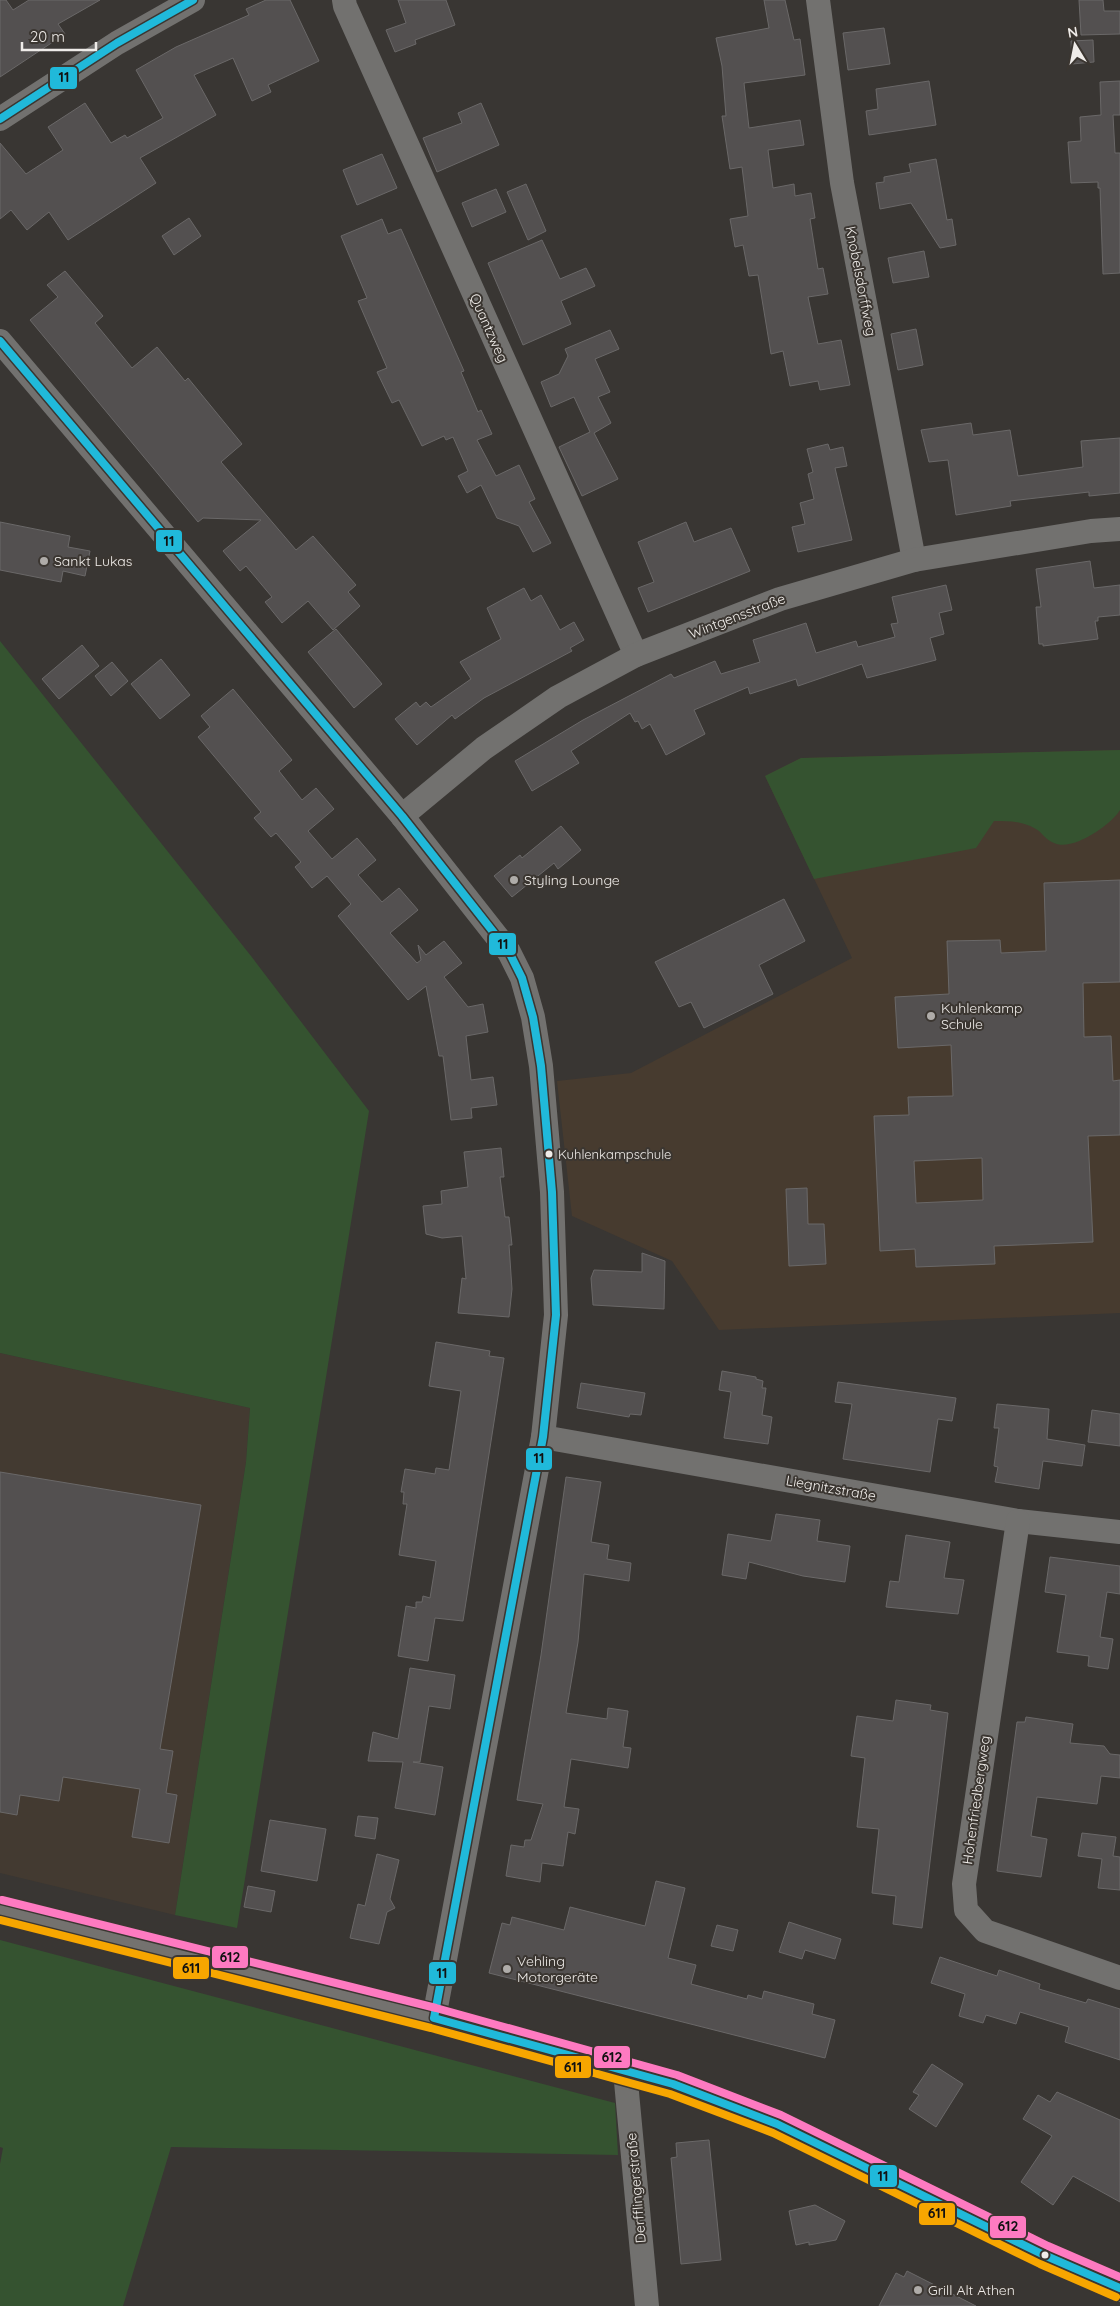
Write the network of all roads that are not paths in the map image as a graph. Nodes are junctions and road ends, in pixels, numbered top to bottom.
1 (193, 0) edge
2 (344, 0) edge
3 (818, 0) edge
4 (0, 119) edge
5 (0, 341) edge
6 (1120, 529) edge
7 (914, 560) junction
8 (636, 655) junction
9 (402, 816) junction
10 (543, 1437) junction
11 (1018, 1521) junction
12 (1120, 1532) edge
13 (0, 1910) edge
14 (1120, 1978) edge
15 (434, 2018) junction
16 (625, 2071) junction
17 (1120, 2288) edge
18 (647, 2306) edge

1 - 4 street
2 - 8 street, Quantzweg
3 - 7 street, Knobelsdorffweg
5 - 9 street
6 - 7 street, Wintgensstraße
7 - 8 street, Wintgensstraße
8 - 9 street, Wintgensstraße
9 - 10 street
10 - 11 street, Liegnitzstraße
10 - 15 street
11 - 12 street, Liegnitzstraße
11 - 14 street, Hohenfriedbergweg
13 - 15 main road
15 - 16 main road
16 - 17 main road
16 - 18 street, Derfflingerstraße

